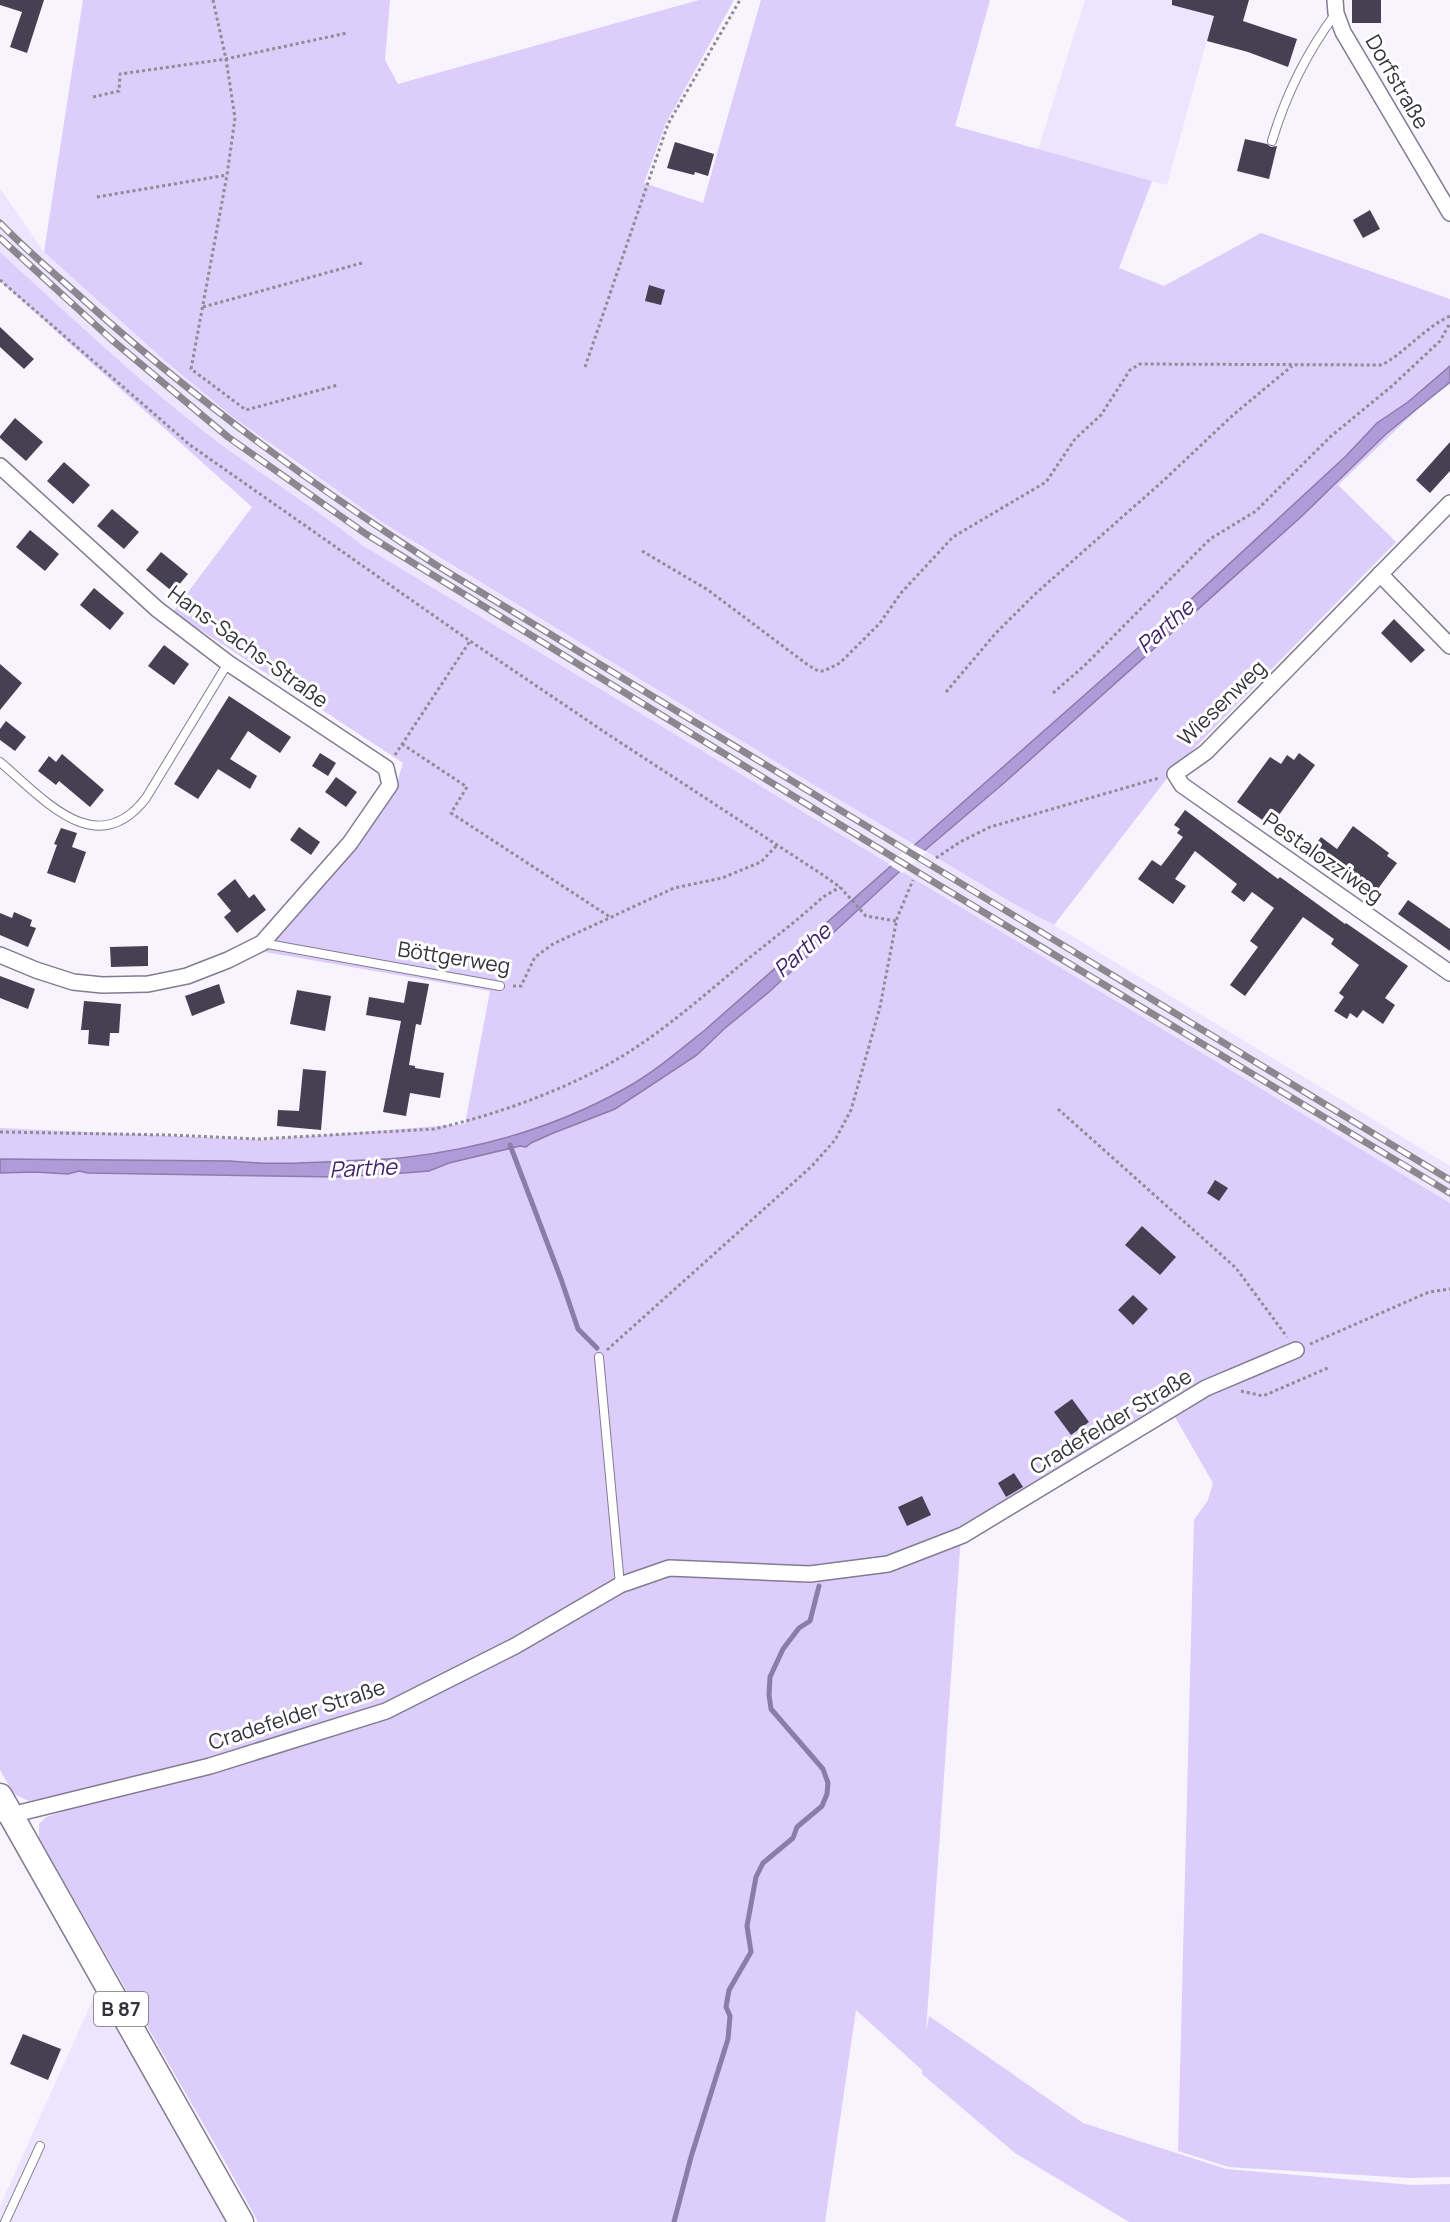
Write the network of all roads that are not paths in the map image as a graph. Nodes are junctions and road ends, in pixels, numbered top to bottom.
1 (1336, 6) edge
2 (1272, 141) dead end
3 (1450, 213) edge
4 (0, 466) edge
5 (1450, 503) edge
6 (1380, 574) junction
7 (1450, 646) edge
8 (228, 663) junction
9 (0, 762) edge
10 (1175, 774) joint
11 (262, 943) junction
12 (0, 955) edge
13 (1450, 973) edge
14 (500, 986) road end
15 (1296, 1350) road end
16 (599, 1358) road end
17 (620, 1585) junction
18 (4, 1808) edge
19 (40, 2146) dead end
20 (5, 2222) edge
21 (241, 2222) edge

1 - 2 lane
1 - 3 street, Dorfstraße
4 - 8 street, Hans-Sachs-Straße
5 - 6 street, Wiesenweg
6 - 7 street
6 - 10 street, Wiesenweg
8 - 9 lane
8 - 11 street, Hans-Sachs-Straße
10 - 13 street, Pestalozziweg
11 - 12 street
11 - 14 lane, Böttgerweg
15 - 17 street, Cradefelder Straße
16 - 17 lane
17 - 18 street, Cradefelder Straße
18 - 21 main road, B 87
19 - 20 lane

